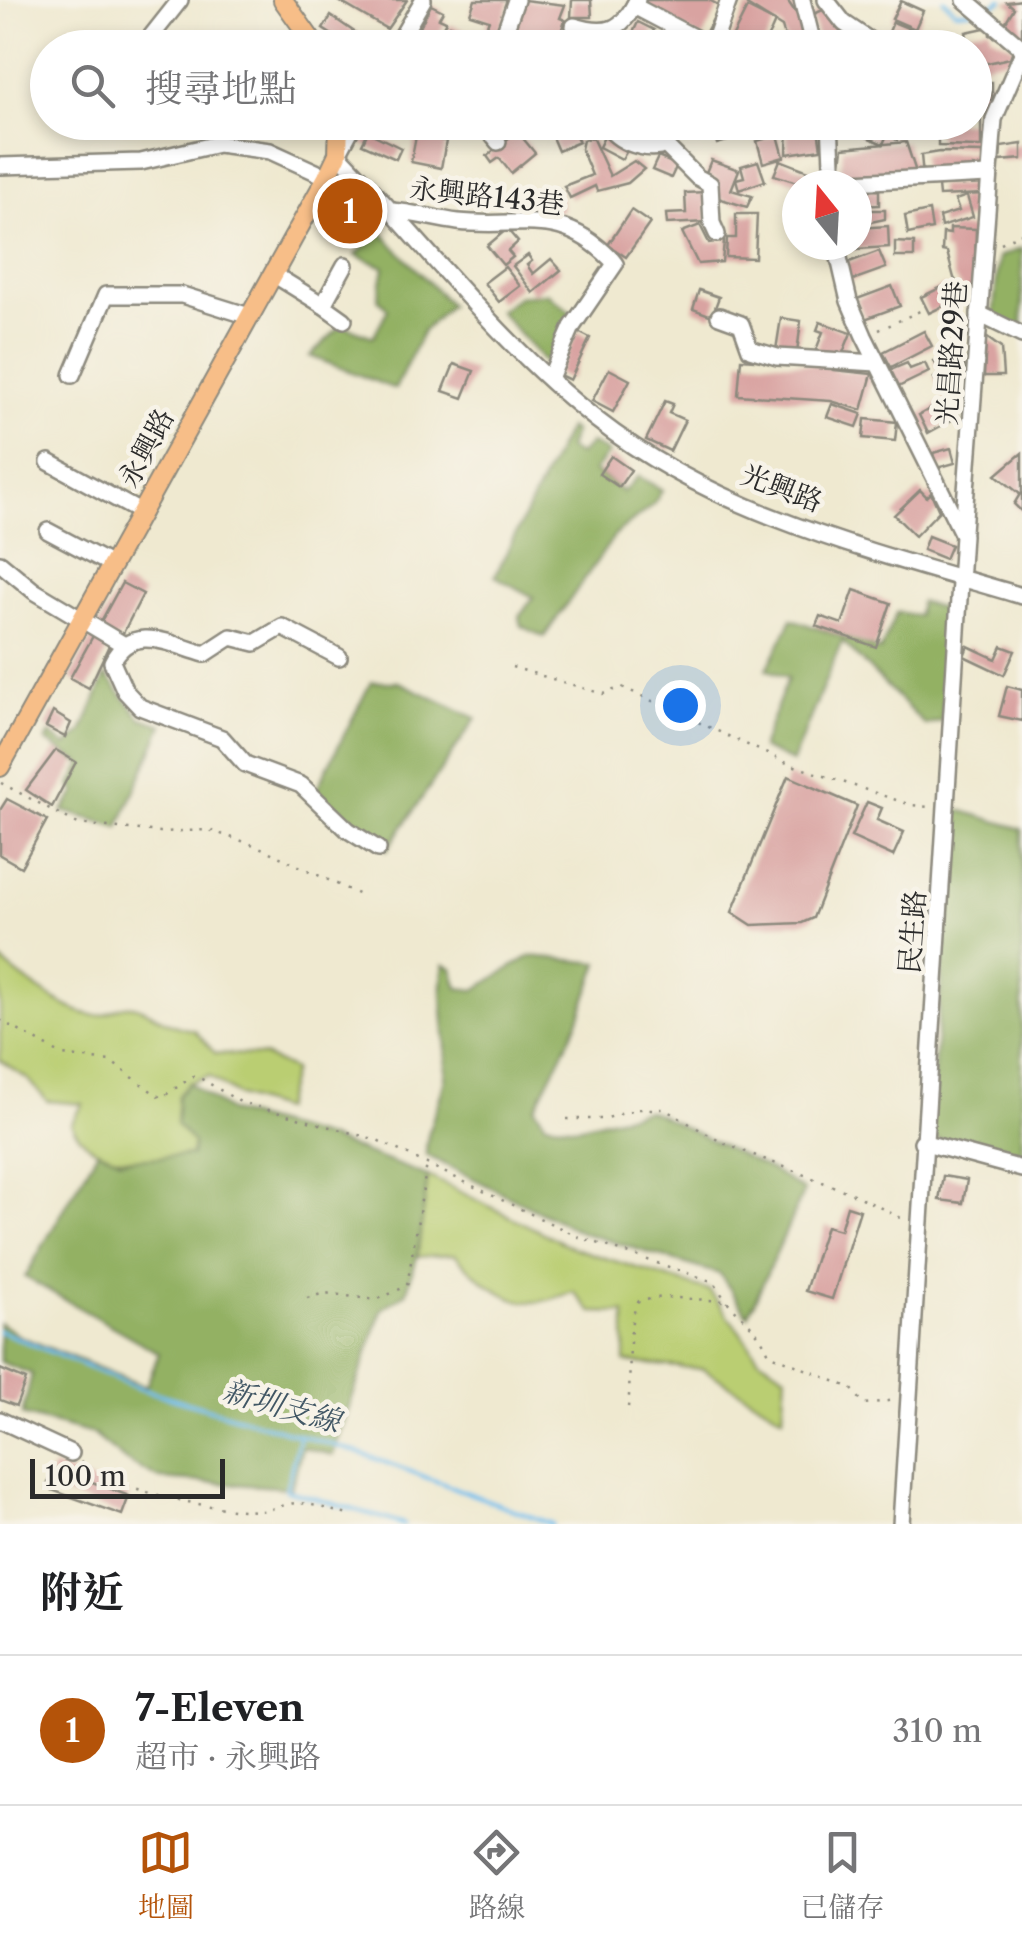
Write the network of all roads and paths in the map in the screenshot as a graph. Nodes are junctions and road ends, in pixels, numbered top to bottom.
1 (180, 0) edge
2 (283, 0) edge
3 (423, 0) edge
4 (516, 0) edge
5 (730, 0) edge
6 (806, 0) edge
7 (826, 0) edge
8 (968, 1) edge
9 (636, 3) edge
10 (574, 26) dead end
11 (156, 30) edge
12 (304, 30) edge
13 (405, 30) edge
14 (505, 30) edge
15 (598, 30) edge
16 (614, 30) edge
17 (683, 30) edge
18 (719, 30) edge
19 (811, 30) edge
20 (854, 30) edge
21 (1021, 57) edge
22 (992, 138) edge
23 (338, 140) edge
24 (345, 140) edge
25 (627, 140) edge
26 (665, 140) edge
27 (831, 140) edge
28 (992, 140) edge
29 (663, 143) junction
30 (338, 154) junction
31 (0, 166) edge
32 (832, 170) edge
33 (988, 176) junction
34 (327, 177) junction
35 (872, 182) edge
36 (389, 211) junction
37 (1022, 233) edge
38 (718, 234) dead end
39 (984, 243) junction
40 (840, 260) edge
41 (345, 265) dead end
42 (273, 274) junction
43 (324, 305) junction
44 (922, 310) dead end
45 (978, 314) junction
46 (249, 316) junction
47 (719, 316) dead end
48 (344, 320) dead end
49 (1022, 335) edge
50 (864, 336) junction
51 (877, 362) junction
52 (72, 375) dead end
53 (550, 378) junction
54 (49, 462) dead end
55 (142, 513) junction
56 (48, 531) dead end
57 (963, 535) junction
58 (0, 563) edge
59 (112, 564) junction
60 (962, 578) junction
61 (1022, 596) edge
62 (81, 620) junction
63 (122, 643) junction
64 (339, 657) dead end
65 (512, 667) dead end
66 (0, 767) edge
67 (0, 782) edge
68 (946, 808) junction
69 (378, 849) dead end
70 (364, 897) dead end
71 (0, 1020) edge
72 (567, 1119) dead end
73 (922, 1142) junction
74 (427, 1163) junction
75 (1022, 1169) edge
76 (918, 1226) junction
77 (306, 1298) dead end
78 (724, 1301) junction
79 (908, 1399) junction
80 (628, 1406) dead end
81 (0, 1420) edge
82 (71, 1453) joint
83 (348, 1514) dead end
84 (901, 1524) edge

1 - 11 street
2 - 12 main road
3 - 13 street
4 - 14 street
5 - 18 street
6 - 19 street
7 - 20 street
8 - 21 street
9 - 16 street
9 - 17 street
10 - 15 street
21 - 22 street, 光昌路29巷
23 - 30 main road
24 - 30 street, 永興路
25 - 29 street
26 - 29 street
27 - 32 street
28 - 33 street, 光昌路29巷
29 - 38 street
30 - 34 main road, 永興路
30 - 36 street
31 - 34 street
33 - 35 street
33 - 39 street, 光昌路29巷
34 - 42 main road, 永興路
36 - 53 street
36 - 53 street, 永興路143巷
37 - 39 path
39 - 45 street, 光昌路29巷
40 - 50 street, 民生路
41 - 43 street
42 - 43 street
42 - 46 main road, 永興路
43 - 48 street
44 - 50 path
45 - 49 street
45 - 57 street, 光昌路29巷
46 - 52 street
46 - 55 main road, 永興路
47 - 51 street
50 - 51 street, 民生路
51 - 57 street, 民生路
53 - 60 street, 光興路
54 - 55 street
55 - 59 main road, 永興路
56 - 59 street
57 - 60 street, 民生路
58 - 62 street
59 - 62 main road, 永興路
60 - 61 street, 光興路
60 - 68 street, 民生路
62 - 63 street
62 - 66 main road, 永興路
63 - 64 street
63 - 69 street
65 - 68 path
67 - 70 path
68 - 73 street, 民生路
71 - 74 path
72 - 76 path
73 - 75 street
73 - 76 street, 民生路
74 - 77 path
74 - 78 path
76 - 79 street, 民生路
78 - 79 path
78 - 80 path
79 - 84 street, 民生路
81 - 82 street
82 - 83 path

